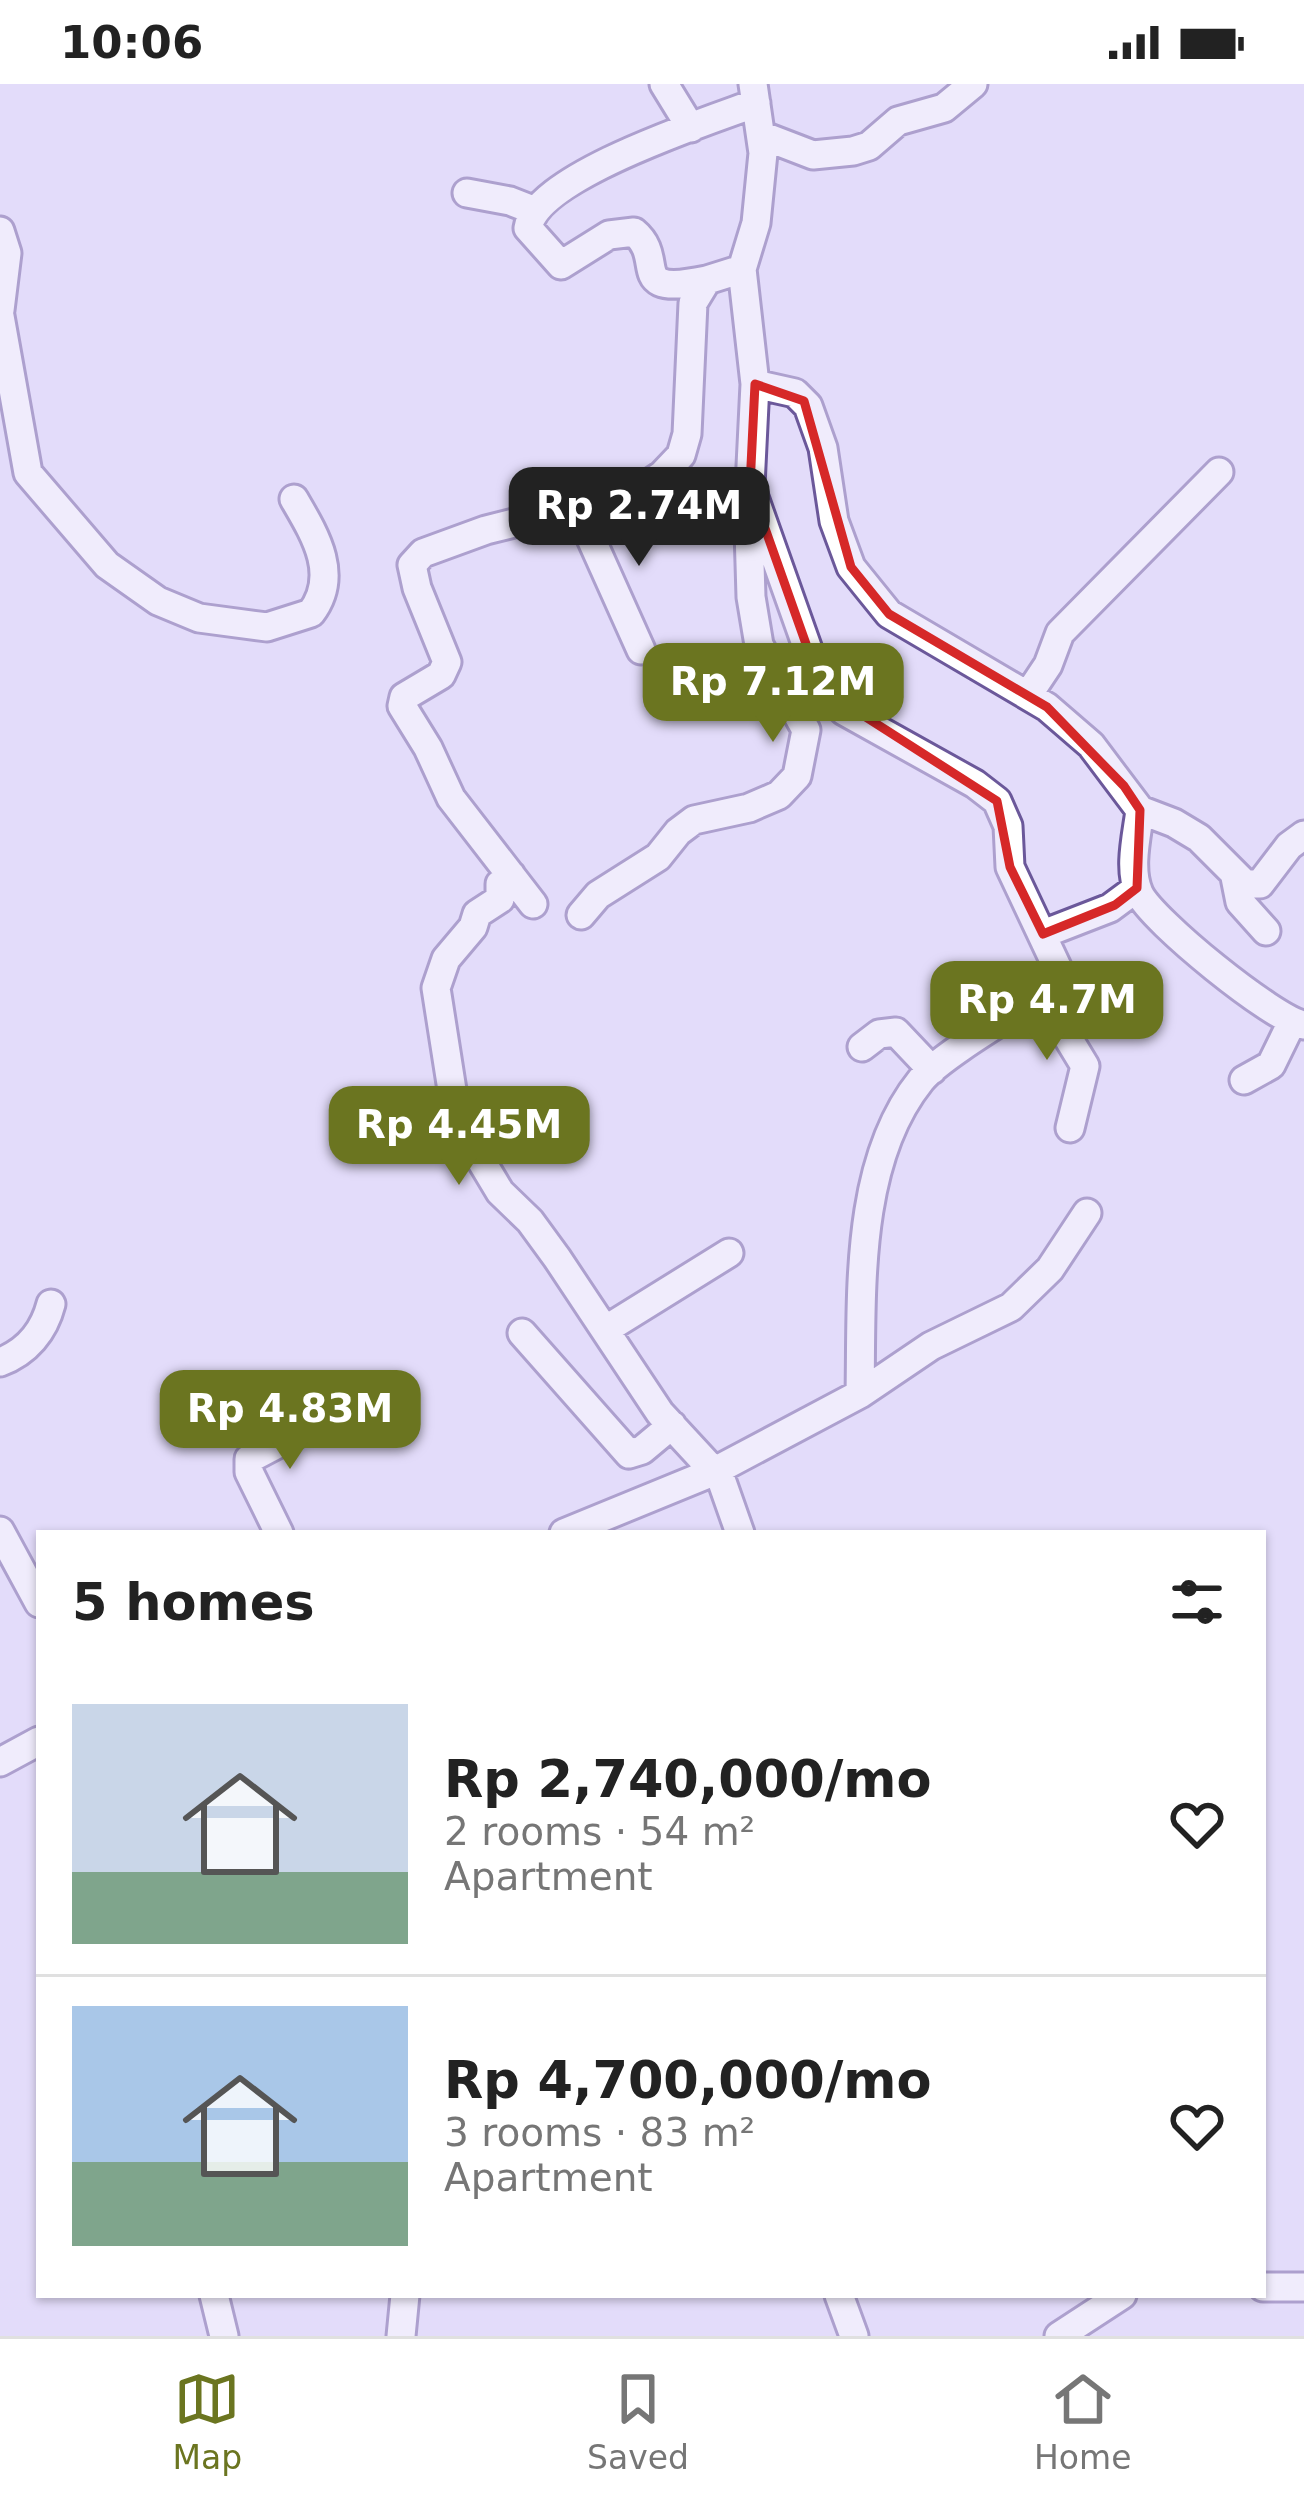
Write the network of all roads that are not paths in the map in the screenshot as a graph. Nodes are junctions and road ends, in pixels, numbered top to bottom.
1 (664, 84) edge
2 (973, 84) edge
3 (754, 94) edge
4 (691, 128) junction
5 (761, 135) junction
6 (467, 193) dead end
7 (533, 210) junction
8 (0, 231) edge
9 (742, 269) junction
10 (707, 280) junction
11 (0, 313) edge
12 (755, 384) junction
13 (1219, 472) dead end
14 (750, 486) junction
15 (294, 499) dead end
16 (580, 514) junction
17 (641, 650) dead end
18 (1028, 695) junction
19 (1140, 810) junction
20 (1304, 836) edge
21 (511, 875) junction
22 (1235, 877) junction
23 (1137, 888) junction
24 (533, 904) dead end
25 (581, 914) dead end
26 (1266, 931) dead end
27 (1043, 934) junction
28 (1042, 994) junction
29 (1298, 1024) edge
30 (862, 1047) dead end
31 (927, 1074) junction
32 (1244, 1080) dead end
33 (1070, 1128) dead end
34 (1087, 1213) dead end
35 (729, 1253) dead end
36 (51, 1304) dead end
37 (605, 1330) junction
38 (522, 1333) dead end
39 (0, 1362) edge
40 (860, 1394) junction
41 (321, 1421) dead end
42 (672, 1425) junction
43 (712, 1472) junction
44 (623, 1522) edge
45 (278, 1530) edge
46 (579, 1530) edge
47 (739, 1530) edge
48 (0, 1531) edge
49 (36, 1597) edge
50 (36, 1743) edge
51 (0, 1762) edge
52 (215, 2298) edge
53 (404, 2298) edge
54 (839, 2298) edge
55 (1117, 2298) edge
56 (224, 2336) edge
57 (401, 2336) edge
58 (854, 2336) edge
59 (1059, 2336) edge

1 - 4 street
2 - 5 street
3 - 4 street
3 - 5 street
4 - 7 street
5 - 9 street
6 - 7 street
7 - 10 street
8 - 11 street
9 - 10 street
9 - 12 street
10 - 16 street
11 - 15 street
12 - 14 street
12 - 18 street
13 - 18 street
14 - 25 street
14 - 27 street
16 - 17 street
16 - 21 street
18 - 19 street
19 - 22 street
19 - 23 street
20 - 22 street
21 - 24 street
21 - 37 street
22 - 26 street
23 - 27 street
23 - 29 street
27 - 28 street
28 - 31 street
28 - 33 street
29 - 32 street
30 - 31 street
31 - 40 street
34 - 40 street
35 - 37 street
36 - 39 street
37 - 42 street
38 - 42 street
40 - 43 street
41 - 45 street
42 - 43 street
43 - 44 street
43 - 47 street
44 - 46 street
48 - 49 street
50 - 51 street
52 - 56 street
53 - 57 street
54 - 58 street
55 - 59 street

